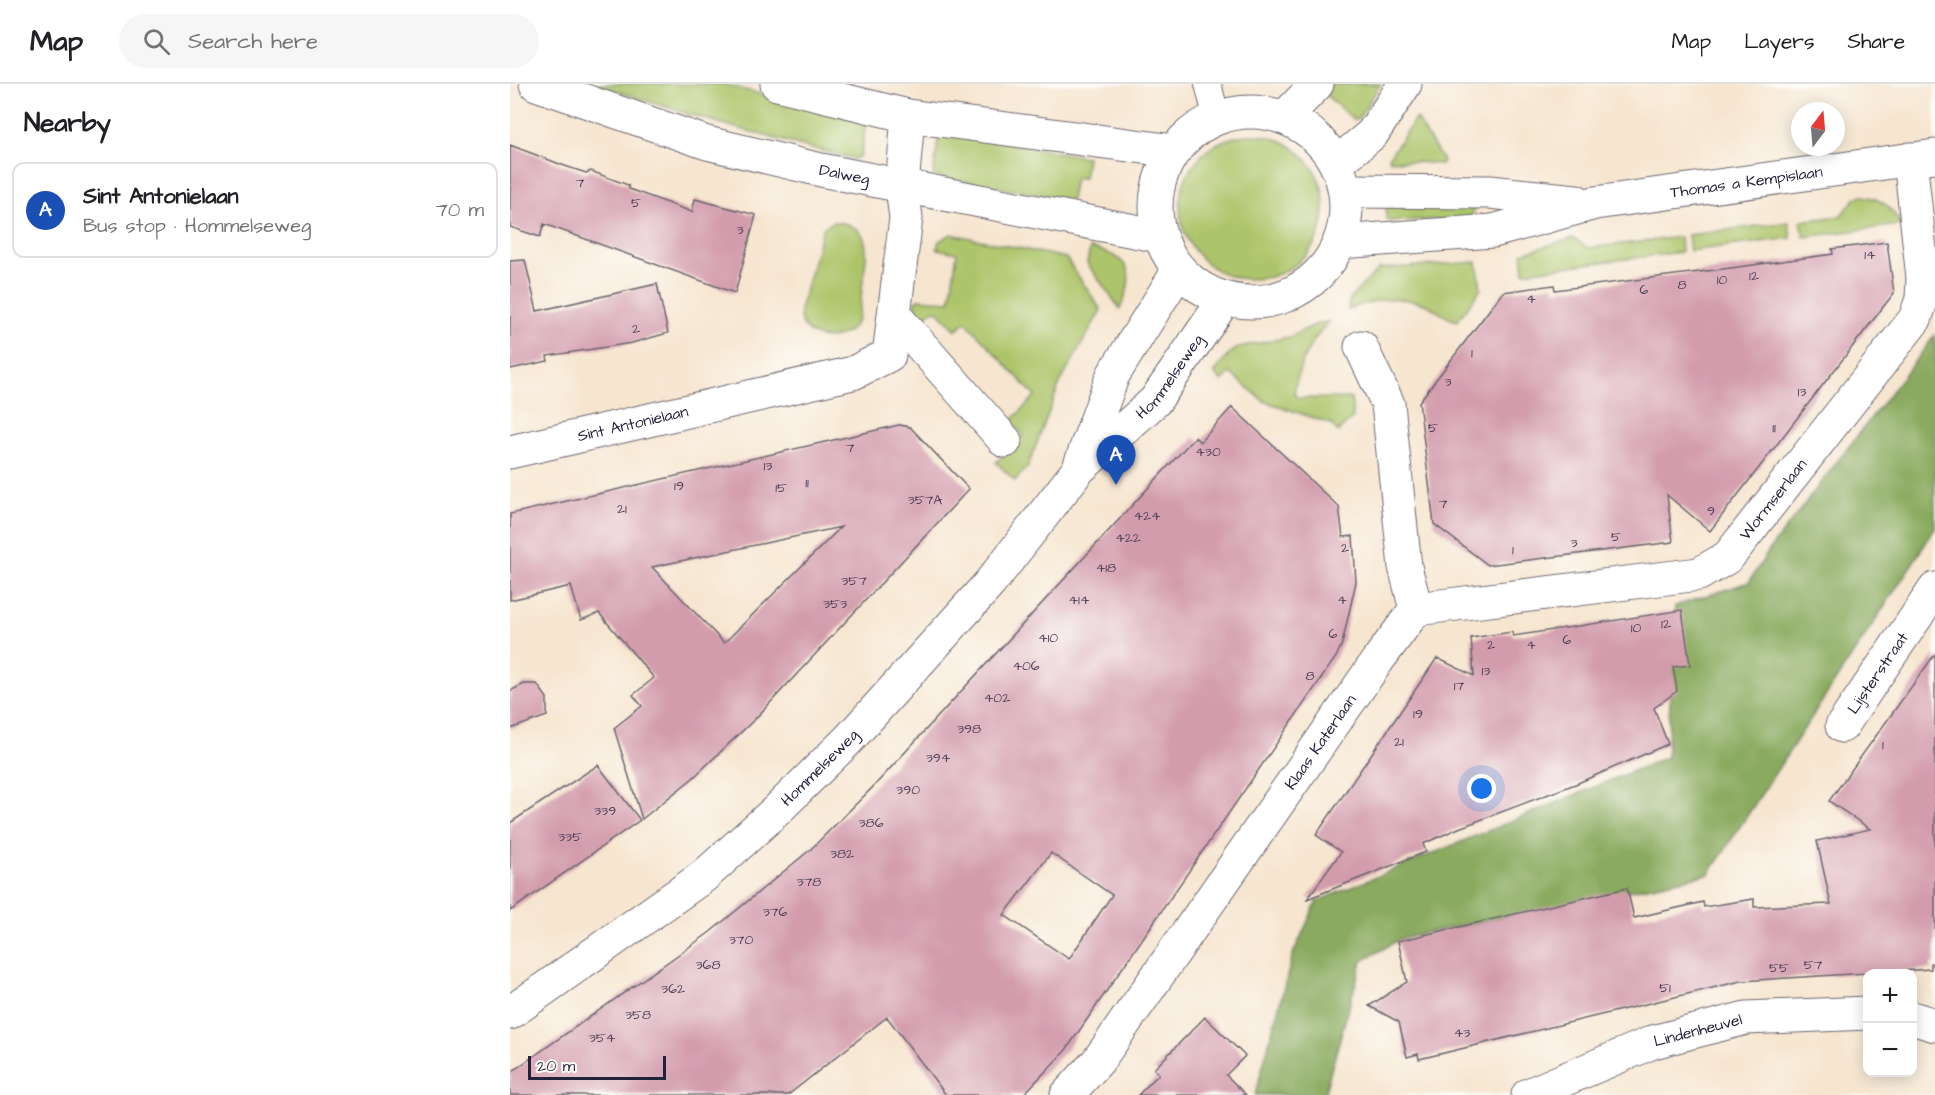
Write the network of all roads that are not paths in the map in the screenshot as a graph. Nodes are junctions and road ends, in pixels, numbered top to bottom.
1 (536, 84) edge
2 (777, 84) edge
3 (1208, 84) edge
4 (1317, 84) edge
5 (1406, 84) edge
6 (908, 116) junction
7 (1284, 118) junction
8 (1217, 119) junction
9 (1174, 151) junction
10 (1923, 158) edge
11 (1341, 177) junction
12 (903, 187) junction
13 (1595, 203) junction
14 (1160, 236) junction
15 (1340, 242) junction
16 (1179, 270) junction
17 (1225, 299) junction
18 (896, 317) junction
19 (1361, 347) dead end
20 (1005, 441) dead end
21 (510, 452) edge
22 (1079, 469) junction
23 (1935, 589) edge
24 (1416, 609) junction
25 (1842, 726) dead end
26 (510, 1012) edge
27 (1863, 1013) edge
28 (1917, 1020) edge
29 (1935, 1025) edge
30 (1537, 1093) edge
31 (1067, 1095) edge

1 - 12 street, Dalweg
2 - 6 street
3 - 8 lane
4 - 7 street
5 - 11 street
6 - 9 street
6 - 12 street, Sint Antonielaan
7 - 8 street
7 - 11 street
8 - 9 street
9 - 14 street
10 - 13 street, Thomas a Kempislaan
10 - 24 street, Wormserlaan
11 - 13 street, Thomas a Kempislaan
11 - 15 street
12 - 14 street, Dalweg
12 - 18 street, Sint Antonielaan
13 - 15 street, Thomas a Kempislaan
14 - 16 street
15 - 17 street
16 - 17 street
16 - 22 street, Hommelseweg
17 - 22 street, Hommelseweg
18 - 20 street
18 - 21 street, Sint Antonielaan
19 - 24 street
22 - 26 street, Hommelseweg
23 - 25 street, Lijsterstraat
24 - 31 street, Klaas Katerlaan
27 - 30 street, Lindenheuvel
28 - 29 street

